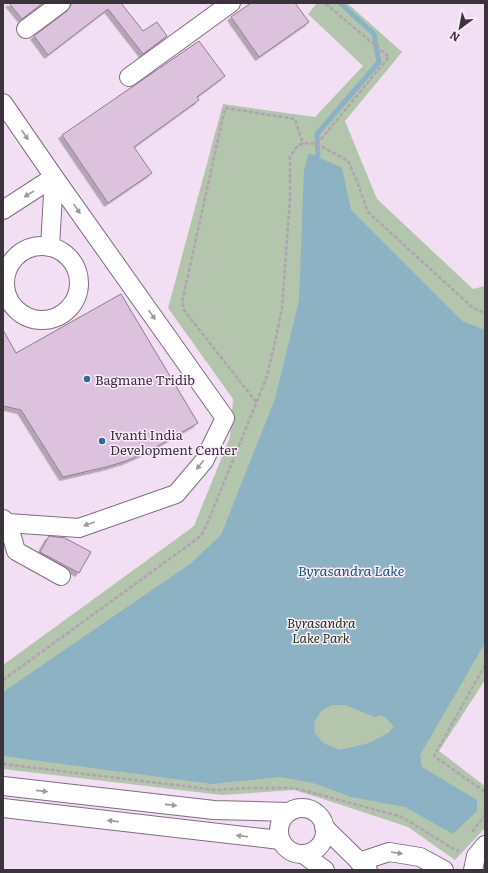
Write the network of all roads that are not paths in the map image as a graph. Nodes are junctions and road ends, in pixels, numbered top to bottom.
1 (61, 3) edge
2 (231, 3) edge
3 (26, 29) dead end
4 (129, 77) dead end
5 (3, 102) edge
6 (54, 177) junction
7 (3, 210) edge
8 (50, 247) junction
9 (6, 521) edge
10 (61, 576) dead end
11 (3, 786) edge
12 (3, 808) edge
13 (289, 812) junction
14 (324, 827) junction
15 (280, 840) junction
16 (485, 845) edge
17 (303, 854) junction
18 (364, 866) edge
19 (325, 870) edge
20 (444, 870) edge
21 (473, 870) edge

1 - 3 street
2 - 4 street
5 -> 6 street
6 -> 7 street
6 - 8 street
6 -> 9 street
8 - 8 street
9 - 10 street
11 -> 13 street
15 -> 12 street
13 - 14 street
13 - 15 street
14 - 17 street
14 - 18 street
15 - 17 street
16 - 21 street
17 - 19 street
18 -> 20 street

